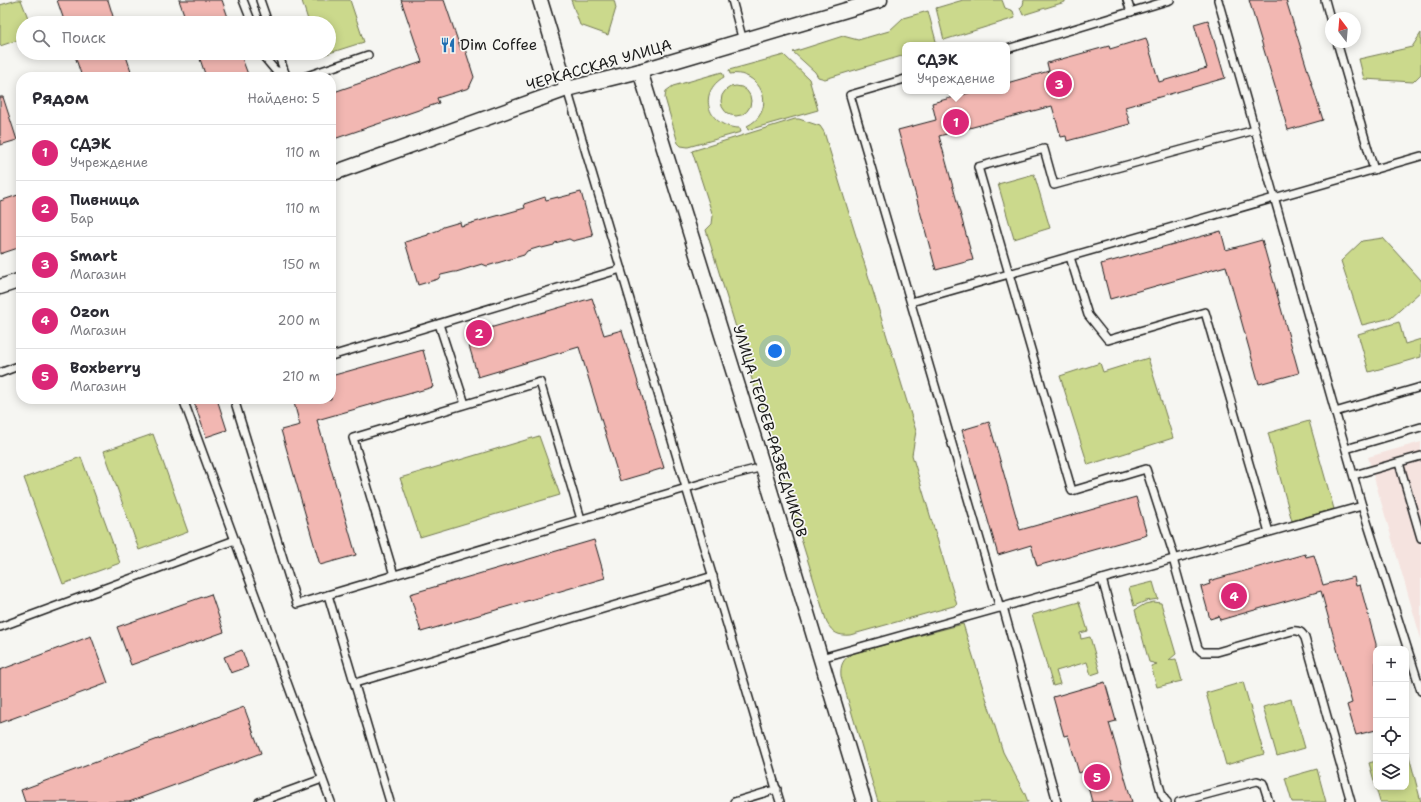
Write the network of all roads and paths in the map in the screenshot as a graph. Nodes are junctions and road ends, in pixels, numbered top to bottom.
1 (243, 0) edge
2 (260, 0) edge
3 (540, 0) edge
4 (732, 0) edge
5 (880, 0) edge
6 (1127, 0) edge
7 (1170, 0) edge
8 (1218, 0) edge
9 (1325, 0) edge
10 (1131, 12) junction
11 (1328, 12) edge
12 (249, 16) edge
13 (266, 16) edge
14 (744, 41) junction
15 (1010, 48) edge
16 (1339, 48) edge
17 (368, 55) dead end
18 (267, 60) edge
19 (281, 60) edge
20 (640, 71) junction
21 (279, 72) edge
22 (285, 72) edge
23 (319, 72) edge
24 (902, 80) edge
25 (567, 89) junction
26 (1255, 130) junction
27 (1421, 156) edge
28 (1374, 170) junction
29 (336, 172) edge
30 (1275, 198) junction
31 (1070, 257) junction
32 (621, 269) junction
33 (1008, 275) junction
34 (16, 282) edge
35 (0, 287) edge
36 (911, 302) junction
37 (439, 324) junction
38 (336, 355) edge
39 (16, 367) edge
40 (0, 373) edge
41 (1421, 387) edge
42 (185, 404) edge
43 (236, 404) edge
44 (465, 404) junction
45 (1336, 412) junction
46 (1421, 427) edge
47 (1346, 449) junction
48 (1421, 456) edge
49 (1399, 463) junction
50 (763, 467) junction
51 (1354, 475) junction
52 (686, 488) junction
53 (1362, 506) junction
54 (581, 519) junction
55 (1269, 532) junction
56 (1421, 538) edge
57 (235, 540) junction
58 (1174, 559) junction
59 (394, 575) junction
60 (713, 576) junction
61 (1102, 579) junction
62 (328, 595) junction
63 (1001, 608) junction
64 (0, 627) edge
65 (821, 658) junction
66 (355, 683) junction
67 (1421, 692) edge
68 (322, 779) junction
69 (777, 789) junction
70 (259, 802) edge
71 (331, 802) edge
72 (390, 802) edge
73 (734, 802) edge
74 (780, 802) edge
75 (864, 802) edge
76 (1057, 802) edge
77 (1167, 802) edge
78 (1179, 802) edge
79 (1269, 802) edge
80 (1351, 802) edge

1 - 12 lane
2 - 13 lane
3 - 25 street
4 - 14 lane
5 - 14 street, ЧЕРКАССКАЯ УЛИЦА
6 - 10 lane
7 - 10 lane
8 - 26 lane
9 - 11 lane
10 - 15 lane
14 - 20 street, ЧЕРКАССКАЯ УЛИЦА
16 - 28 lane
17 - 23 lane
18 - 21 lane
19 - 22 lane
20 - 25 street, ЧЕРКАССКАЯ УЛИЦА
20 - 50 street, УЛИЦА ГЕРОЕВ-РАЗВЕДЧИКОВ
24 - 36 lane
25 - 29 street, ЧЕРКАССКАЯ УЛИЦА
25 - 32 lane
26 - 30 lane
26 - 33 lane
27 - 28 lane
28 - 30 lane
30 - 31 lane
30 - 45 lane
31 - 33 lane
31 - 55 lane
32 - 37 lane
32 - 52 lane
33 - 36 lane
33 - 58 lane
34 - 35 street
36 - 63 lane
37 - 38 lane
37 - 44 lane
39 - 40 lane
41 - 45 lane
42 - 57 lane
43 - 62 lane
44 - 54 lane
44 - 59 lane
45 - 47 lane
46 - 47 lane
47 - 51 lane
48 - 49 lane
49 - 51 lane
49 - 56 lane
50 - 52 lane
50 - 65 street, УЛИЦА ГЕРОЕВ-РАЗВЕДЧИКОВ
51 - 53 lane
52 - 54 lane
52 - 60 lane
53 - 55 lane
53 - 67 lane
54 - 59 lane
55 - 58 lane
57 - 64 lane
57 - 68 lane
58 - 61 lane
58 - 80 lane
59 - 62 lane
60 - 66 lane
60 - 69 lane
61 - 63 lane
61 - 77 lane
62 - 66 lane
63 - 65 lane
63 - 76 lane
65 - 75 street, УЛИЦА ГЕРОЕВ-РАЗВЕДЧИКОВ
66 - 72 lane
68 - 70 lane
68 - 71 lane
69 - 73 lane
69 - 74 lane
78 - 79 lane

